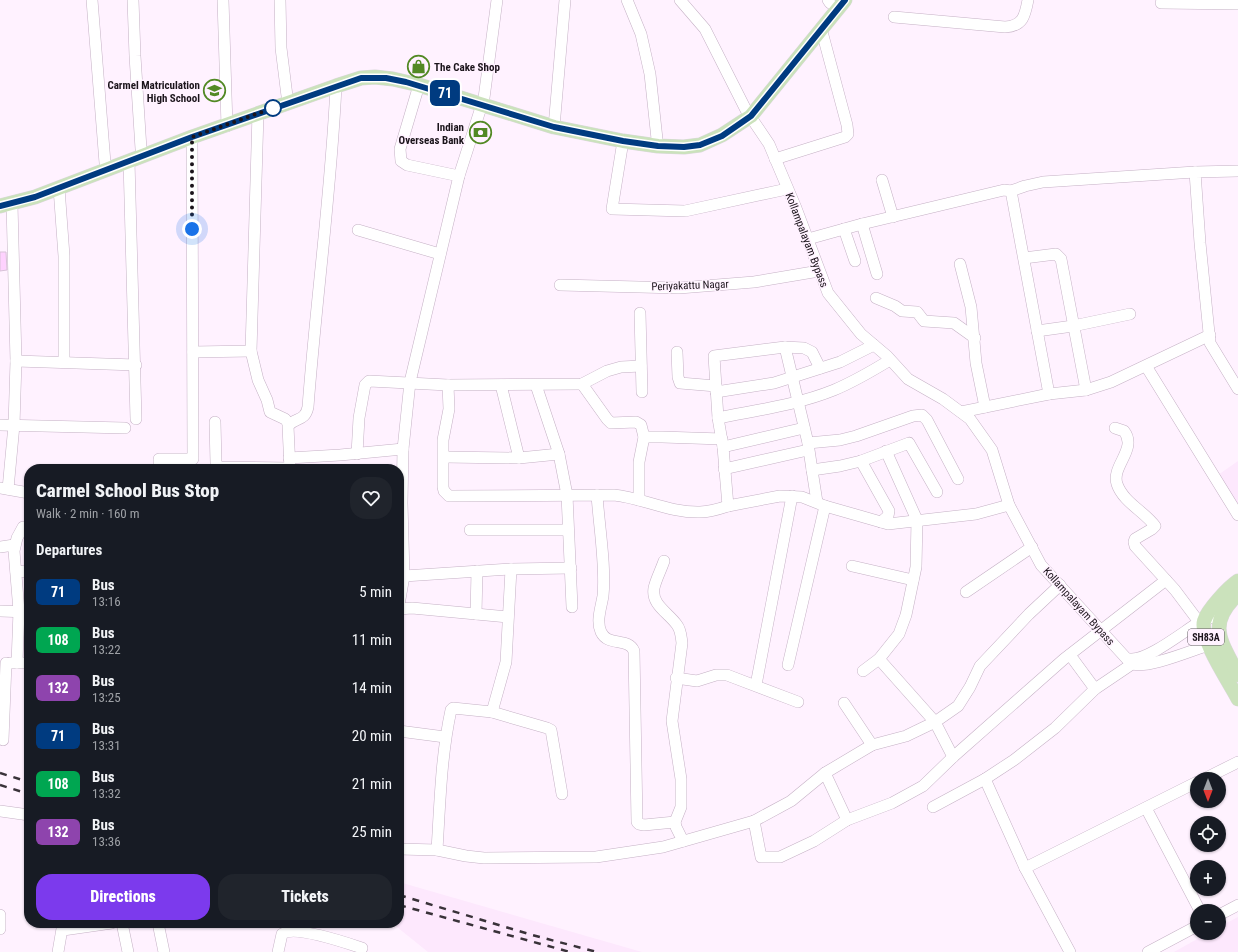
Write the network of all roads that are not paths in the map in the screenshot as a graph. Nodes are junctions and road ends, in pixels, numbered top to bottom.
1 (92, 0) edge
2 (133, 0) edge
3 (222, 0) edge
4 (280, 0) edge
5 (497, 0) edge
6 (565, 0) edge
7 (627, 0) edge
8 (680, 0) edge
9 (845, 0) edge
10 (1028, 0) edge
11 (830, 1) edge
12 (1161, 3) dead end
13 (1238, 4) edge
14 (894, 17) dead end
15 (821, 28) junction
16 (419, 85) junction
17 (336, 86) junction
18 (287, 96) junction
19 (483, 102) junction
20 (749, 113) junction
21 (258, 114) junction
22 (227, 122) junction
23 (554, 123) junction
24 (192, 137) junction
25 (657, 139) junction
26 (623, 141) junction
27 (141, 149) junction
28 (775, 159) junction
29 (129, 161) junction
30 (104, 163) junction
31 (1238, 171) edge
32 (1196, 172) junction
33 (459, 176) junction
34 (882, 180) dead end
35 (59, 188) junction
36 (787, 189) junction
37 (1011, 191) junction
38 (4, 203) edge
39 (893, 217) junction
40 (862, 224) junction
41 (844, 229) junction
42 (358, 230) dead end
43 (808, 239) junction
44 (440, 254) junction
45 (1024, 258) junction
46 (855, 261) dead end
47 (960, 264) dead end
48 (819, 271) junction
49 (877, 274) dead end
50 (560, 286) dead end
51 (876, 298) dead end
52 (640, 313) dead end
53 (1130, 314) dead end
54 (1073, 326) junction
55 (1037, 331) junction
56 (1210, 336) junction
57 (975, 338) junction
58 (874, 345) junction
59 (785, 347) junction
60 (251, 351) junction
61 (193, 352) junction
62 (677, 352) dead end
63 (890, 360) junction
64 (16, 361) junction
65 (64, 362) junction
66 (136, 365) junction
67 (641, 366) junction
68 (1146, 366) junction
69 (820, 368) junction
70 (792, 376) junction
71 (410, 382) junction
72 (582, 384) junction
73 (448, 385) junction
74 (502, 385) junction
75 (536, 385) junction
76 (1238, 388) edge
77 (716, 389) junction
78 (1086, 390) junction
79 (642, 392) dead end
80 (1049, 394) junction
81 (798, 402) junction
82 (985, 407) junction
83 (961, 412) junction
84 (718, 418) junction
85 (136, 420) dead end
86 (215, 422) dead end
87 (289, 424) junction
88 (0, 425) edge
89 (14, 425) junction
90 (125, 428) dead end
91 (804, 428) junction
92 (1115, 428) dead end
93 (644, 438) junction
94 (722, 443) junction
95 (808, 446) junction
96 (403, 449) junction
97 (886, 451) junction
98 (357, 454) junction
99 (559, 454) junction
100 (444, 457) junction
101 (519, 458) junction
102 (861, 461) junction
103 (159, 464) edge
104 (217, 464) edge
105 (290, 464) edge
106 (296, 464) edge
107 (402, 464) edge
108 (724, 469) junction
109 (812, 470) junction
110 (958, 478) dead end
111 (4, 488) edge
112 (938, 492) dead end
113 (24, 493) edge
114 (567, 495) junction
115 (597, 495) junction
116 (792, 496) junction
117 (639, 500) junction
118 (821, 504) junction
119 (1008, 505) junction
120 (728, 506) junction
121 (1238, 515) edge
122 (917, 520) junction
123 (881, 522) junction
124 (24, 527) dead end
125 (470, 530) dead end
126 (568, 530) junction
127 (14, 545) junction
128 (0, 547) edge
129 (1032, 547) junction
130 (664, 561) dead end
131 (852, 566) dead end
132 (571, 568) junction
133 (510, 569) junction
134 (16, 571) junction
135 (24, 572) edge
136 (477, 572) junction
137 (404, 576) edge
138 (913, 580) junction
139 (1166, 580) junction
140 (1238, 581) edge
141 (1060, 585) junction
142 (966, 592) dead end
143 (1238, 594) edge
144 (572, 606) dead end
145 (404, 609) edge
146 (0, 611) edge
147 (24, 612) edge
148 (476, 614) junction
149 (1222, 614) junction
150 (508, 617) junction
151 (1202, 621) junction
152 (1101, 631) junction
153 (1214, 641) junction
154 (1070, 655) junction
155 (879, 659) junction
156 (1132, 661) junction
157 (8, 663) edge
158 (24, 663) edge
159 (788, 666) dead end
160 (863, 671) dead end
161 (1238, 675) edge
162 (676, 678) junction
163 (756, 685) junction
164 (1095, 689) junction
165 (1238, 699) edge
166 (798, 702) dead end
167 (844, 703) dead end
168 (492, 712) junction
169 (934, 722) junction
170 (404, 732) edge
171 (445, 737) junction
172 (3, 740) dead end
173 (872, 745) junction
174 (953, 757) junction
175 (1238, 762) edge
176 (1218, 772) edge
177 (824, 773) junction
178 (985, 779) junction
179 (1190, 786) edge
180 (562, 794) dead end
181 (933, 807) dead end
182 (1146, 808) junction
183 (0, 811) edge
184 (24, 814) edge
185 (847, 820) junction
186 (754, 821) junction
187 (675, 822) junction
188 (683, 841) junction
189 (404, 849) edge
190 (437, 850) junction
191 (1025, 868) junction
192 (1196, 904) edge
193 (1238, 905) edge
194 (1226, 911) edge
195 (0, 916) edge
196 (63, 928) edge
197 (123, 928) edge
198 (159, 928) edge
199 (0, 929) edge
200 (1190, 930) edge
201 (362, 948) dead end
202 (58, 952) edge
203 (128, 952) edge
204 (164, 952) edge
205 (278, 952) edge
206 (1070, 952) edge
207 (1148, 952) edge

1 - 30 street
2 - 27 street
3 - 22 street
4 - 18 street
5 - 19 street
6 - 23 street
7 - 25 street
8 - 20 street, Kollampalayam Bypass
9 - 15 main road
10 - 14 street
11 - 20 main road
12 - 13 street
15 - 20 main road
15 - 28 street
16 - 17 main road
16 - 19 main road
16 - 33 street
17 - 21 main road
17 - 87 street
18 - 19 main road
18 - 22 main road
19 - 23 main road
19 - 33 street
20 - 25 main road
20 - 26 main road
20 - 28 street, Kollampalayam Bypass
21 - 22 main road
21 - 60 street
22 - 24 main road
22 - 27 main road
23 - 25 main road
23 - 26 main road
24 - 29 main road
24 - 61 street
26 - 36 street
27 - 30 main road
28 - 36 street, Kollampalayam Bypass
29 - 35 main road
29 - 66 street
30 - 38 main road
31 - 32 street
32 - 37 street
32 - 56 street
33 - 44 street
34 - 39 street
35 - 38 main road
35 - 65 street
36 - 43 street, Kollampalayam Bypass
37 - 39 street
37 - 45 street
38 - 64 street
39 - 40 street
40 - 41 street
40 - 49 street
41 - 43 street
41 - 46 street
42 - 44 street
43 - 48 street, Kollampalayam Bypass
44 - 71 street
45 - 54 street
45 - 55 street
47 - 57 street
48 - 50 street, Periyakattu Nagar
48 - 58 street, Kollampalayam Bypass
51 - 57 street
52 - 67 street
53 - 54 street
54 - 55 street
54 - 78 street
55 - 80 street
56 - 68 street
56 - 76 street
57 - 82 street
58 - 63 street, Kollampalayam Bypass
58 - 69 street
59 - 69 street
59 - 70 street
59 - 77 street
60 - 61 street
60 - 87 street
61 - 103 street
62 - 77 street
63 - 81 street
63 - 83 street, Kollampalayam Bypass
64 - 65 street
64 - 89 street
65 - 66 street
66 - 85 street
67 - 72 street
67 - 79 street
68 - 78 street
68 - 121 street
69 - 70 street
70 - 77 street
70 - 81 street
71 - 73 street
71 - 96 street
71 - 98 street
72 - 75 street
72 - 93 street
73 - 74 street
73 - 100 street
74 - 75 street
74 - 101 street
75 - 99 street
77 - 84 street
78 - 80 street
80 - 82 street
81 - 84 street
81 - 91 street
82 - 83 street
83 - 119 street, Kollampalayam Bypass
84 - 94 street
86 - 104 street
87 - 105 street
88 - 89 street
89 - 90 street
89 - 111 street
91 - 94 street
91 - 95 street
92 - 139 street
93 - 94 street
93 - 117 street
94 - 108 street
95 - 108 street
95 - 109 street
95 - 110 street
96 - 98 street
96 - 107 street
97 - 102 street
97 - 112 street
97 - 122 street
98 - 106 street
99 - 101 street
99 - 114 street
100 - 101 street
100 - 114 street
102 - 109 street
102 - 123 street
108 - 120 street
109 - 118 street
111 - 113 street
114 - 115 street
114 - 126 street
115 - 117 street
115 - 187 street
116 - 118 street
116 - 120 street
116 - 163 street
117 - 120 street
118 - 123 street
118 - 159 street
119 - 122 street
119 - 129 street, Kollampalayam Bypass
122 - 123 street
122 - 138 street
124 - 127 street
125 - 126 street
126 - 132 street
127 - 128 street
127 - 134 street
129 - 141 street, Kollampalayam Bypass
129 - 142 street
130 - 162 street
131 - 138 street
132 - 133 street
132 - 144 street
133 - 136 street
133 - 150 street
134 - 135 street
134 - 147 street
136 - 137 street
136 - 148 street
138 - 155 street
139 - 151 street
139 - 152 street
140 - 151 main road, SH83A
141 - 152 street, Kollampalayam Bypass
141 - 169 street
143 - 149 main road, SH83A
145 - 148 street
146 - 147 street
147 - 157 street
148 - 150 street
149 - 151 street
149 - 153 main road, SH83A
150 - 168 street
151 - 153 main road, SH83A
151 - 156 street
152 - 154 street
152 - 156 street, Kollampalayam Bypass
153 - 156 street
153 - 161 main road, SH83A
153 - 165 main road, SH83A
154 - 164 street
154 - 174 street
155 - 160 street
155 - 169 street
156 - 164 street
157 - 158 street
157 - 172 street
162 - 163 street
162 - 187 street
163 - 166 street
164 - 178 street
167 - 173 street
168 - 171 street
168 - 180 street
169 - 173 street
169 - 174 street
170 - 171 street
171 - 190 street
173 - 177 street
174 - 185 street
175 - 176 street
177 - 185 street
177 - 186 street
178 - 181 street
178 - 191 street
179 - 182 street
182 - 191 street
182 - 192 street
183 - 184 street
185 - 186 street
186 - 188 street
187 - 188 street
188 - 190 street
189 - 190 street
191 - 206 street
193 - 194 street
195 - 199 street
196 - 202 street
197 - 203 street
198 - 204 street
200 - 207 street
201 - 205 street

